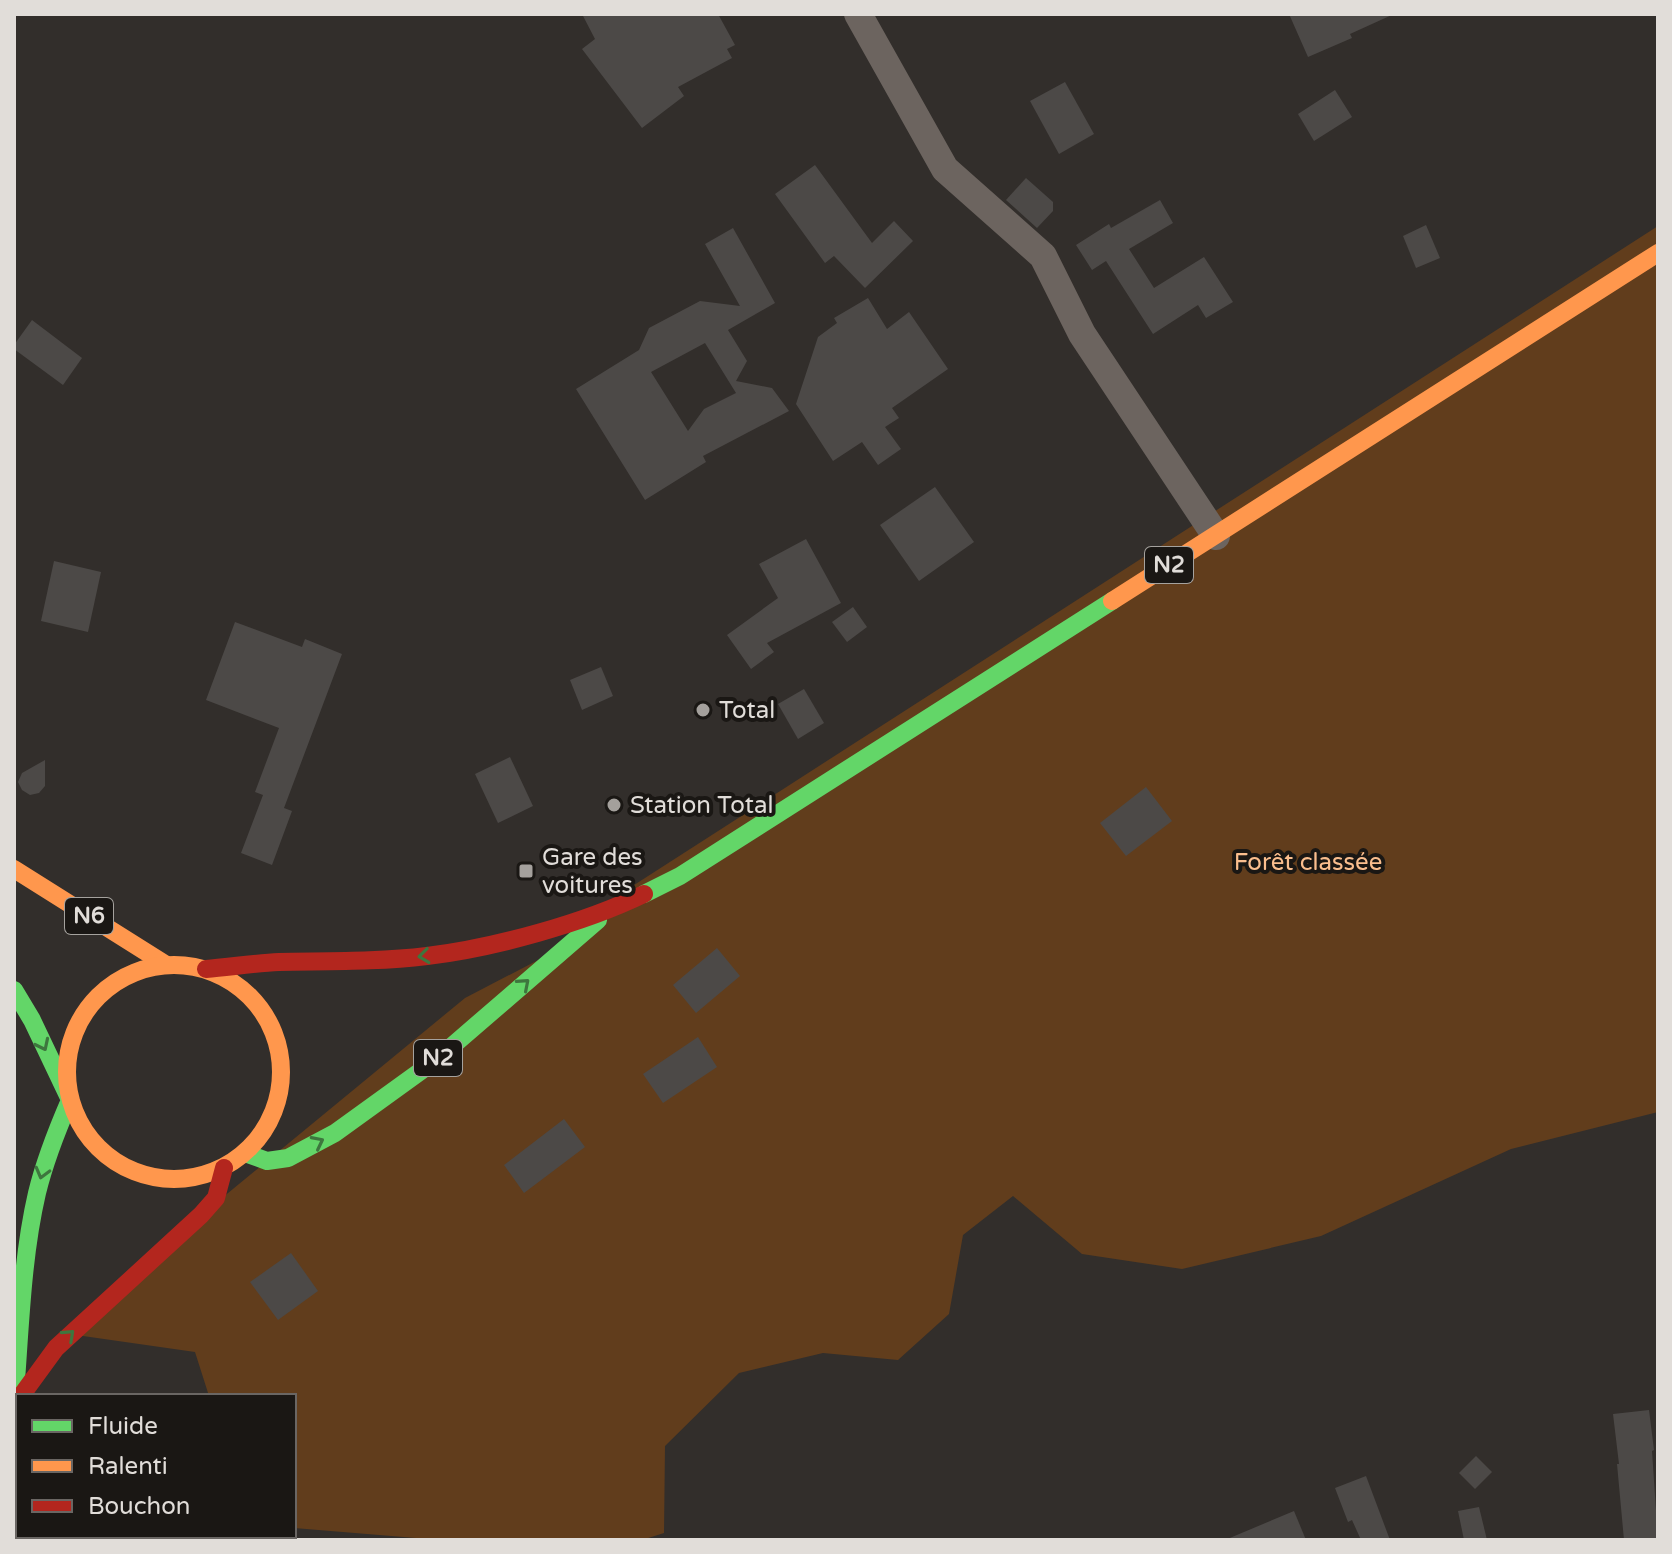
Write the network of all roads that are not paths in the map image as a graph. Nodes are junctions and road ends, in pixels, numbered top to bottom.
1 (858, 14) edge
2 (1658, 253) edge
3 (1216, 536) junction
4 (14, 869) edge
5 (609, 911) junction
6 (165, 964) junction
7 (206, 969) junction
8 (14, 990) edge
9 (70, 1100) junction
10 (245, 1153) junction
11 (224, 1168) junction
12 (17, 1394) edge
13 (22, 1394) edge

1 - 3 street
2 - 3 highway, N2
3 - 5 highway, N2
4 - 6 highway, N6
5 -> 7 highway, N2
10 -> 5 highway, N2
6 - 7 highway
6 - 9 highway
7 - 10 highway
8 -> 9 highway
9 - 11 highway
9 -> 12 highway
10 - 11 highway
13 -> 11 highway

